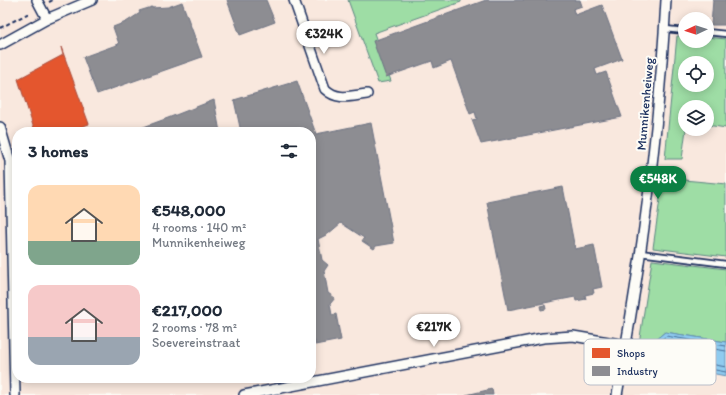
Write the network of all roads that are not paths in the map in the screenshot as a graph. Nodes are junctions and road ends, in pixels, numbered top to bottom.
1 (92, 0) edge
2 (294, 0) edge
3 (666, 0) edge
4 (39, 3) edge
5 (48, 19) junction
6 (664, 29) junction
7 (678, 30) edge
8 (714, 33) edge
9 (726, 34) edge
10 (0, 45) edge
11 (367, 94) dead end
12 (0, 127) edge
13 (640, 253) junction
14 (12, 255) edge
15 (726, 264) edge
16 (591, 339) edge
17 (627, 339) edge
18 (316, 381) edge
19 (15, 383) edge
20 (307, 383) edge
21 (619, 385) edge
22 (15, 395) edge
23 (244, 395) edge
24 (617, 395) edge

1 - 5 street
2 - 11 street
3 - 6 street, Munnikenheiweg
4 - 5 street
5 - 10 street
6 - 7 lane
6 - 13 street, Munnikenheiweg
8 - 9 lane
12 - 14 street
13 - 15 lane
13 - 17 street, Munnikenheiweg
16 - 18 street
19 - 22 street
20 - 23 street
21 - 24 street, Munnikenheiweg

